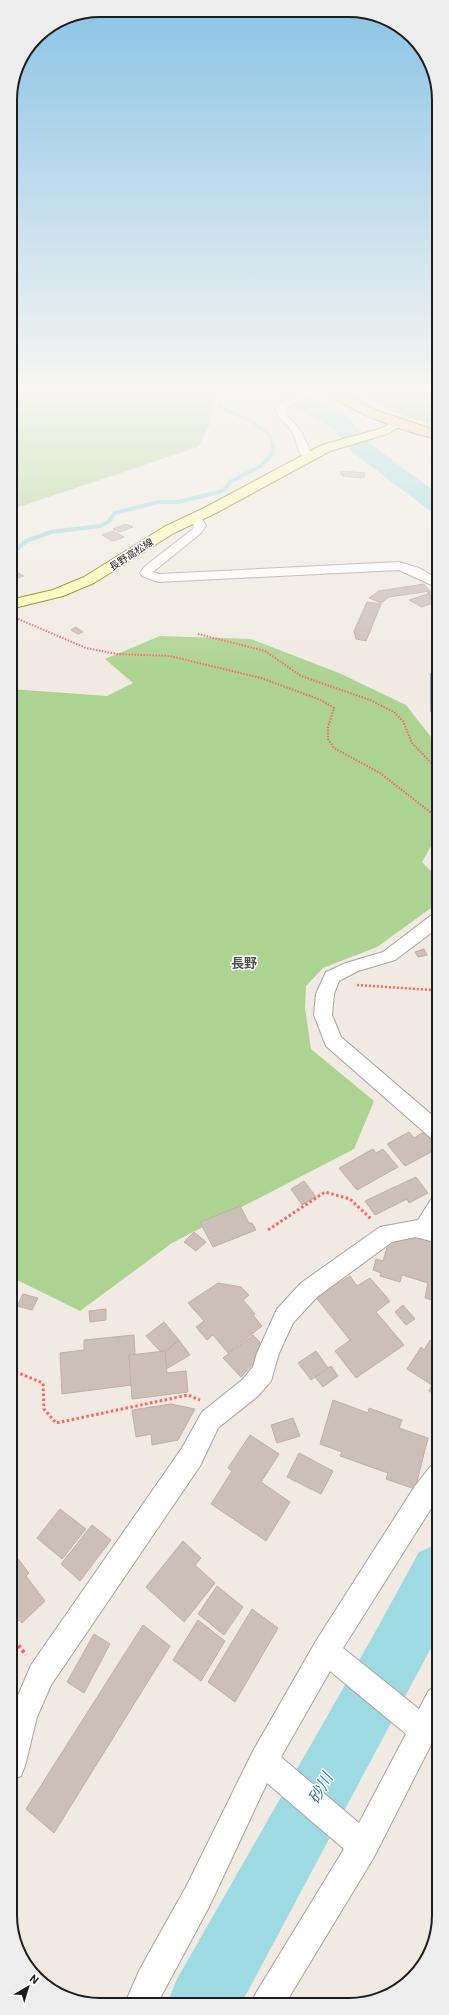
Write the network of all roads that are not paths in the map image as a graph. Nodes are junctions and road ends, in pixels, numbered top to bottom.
1 (256, 485) edge
2 (196, 517) junction
3 (432, 580) edge
4 (17, 609) edge
5 (432, 923) edge
6 (432, 1127) edge
7 (431, 1232) edge
8 (432, 1485) edge
9 (326, 1651) junction
10 (432, 1713) edge
11 (423, 1730) junction
12 (17, 1741) edge
13 (263, 1761) junction
14 (363, 1846) junction
15 (143, 1998) edge
16 (271, 1998) edge

1 - 2 main road, 長野高松線
2 - 3 street
2 - 4 main road, 長野高松線
5 - 6 street
7 - 12 street
8 - 9 street
9 - 11 street
9 - 13 street
10 - 11 street
11 - 14 street
13 - 14 street
13 - 15 street
14 - 16 street

